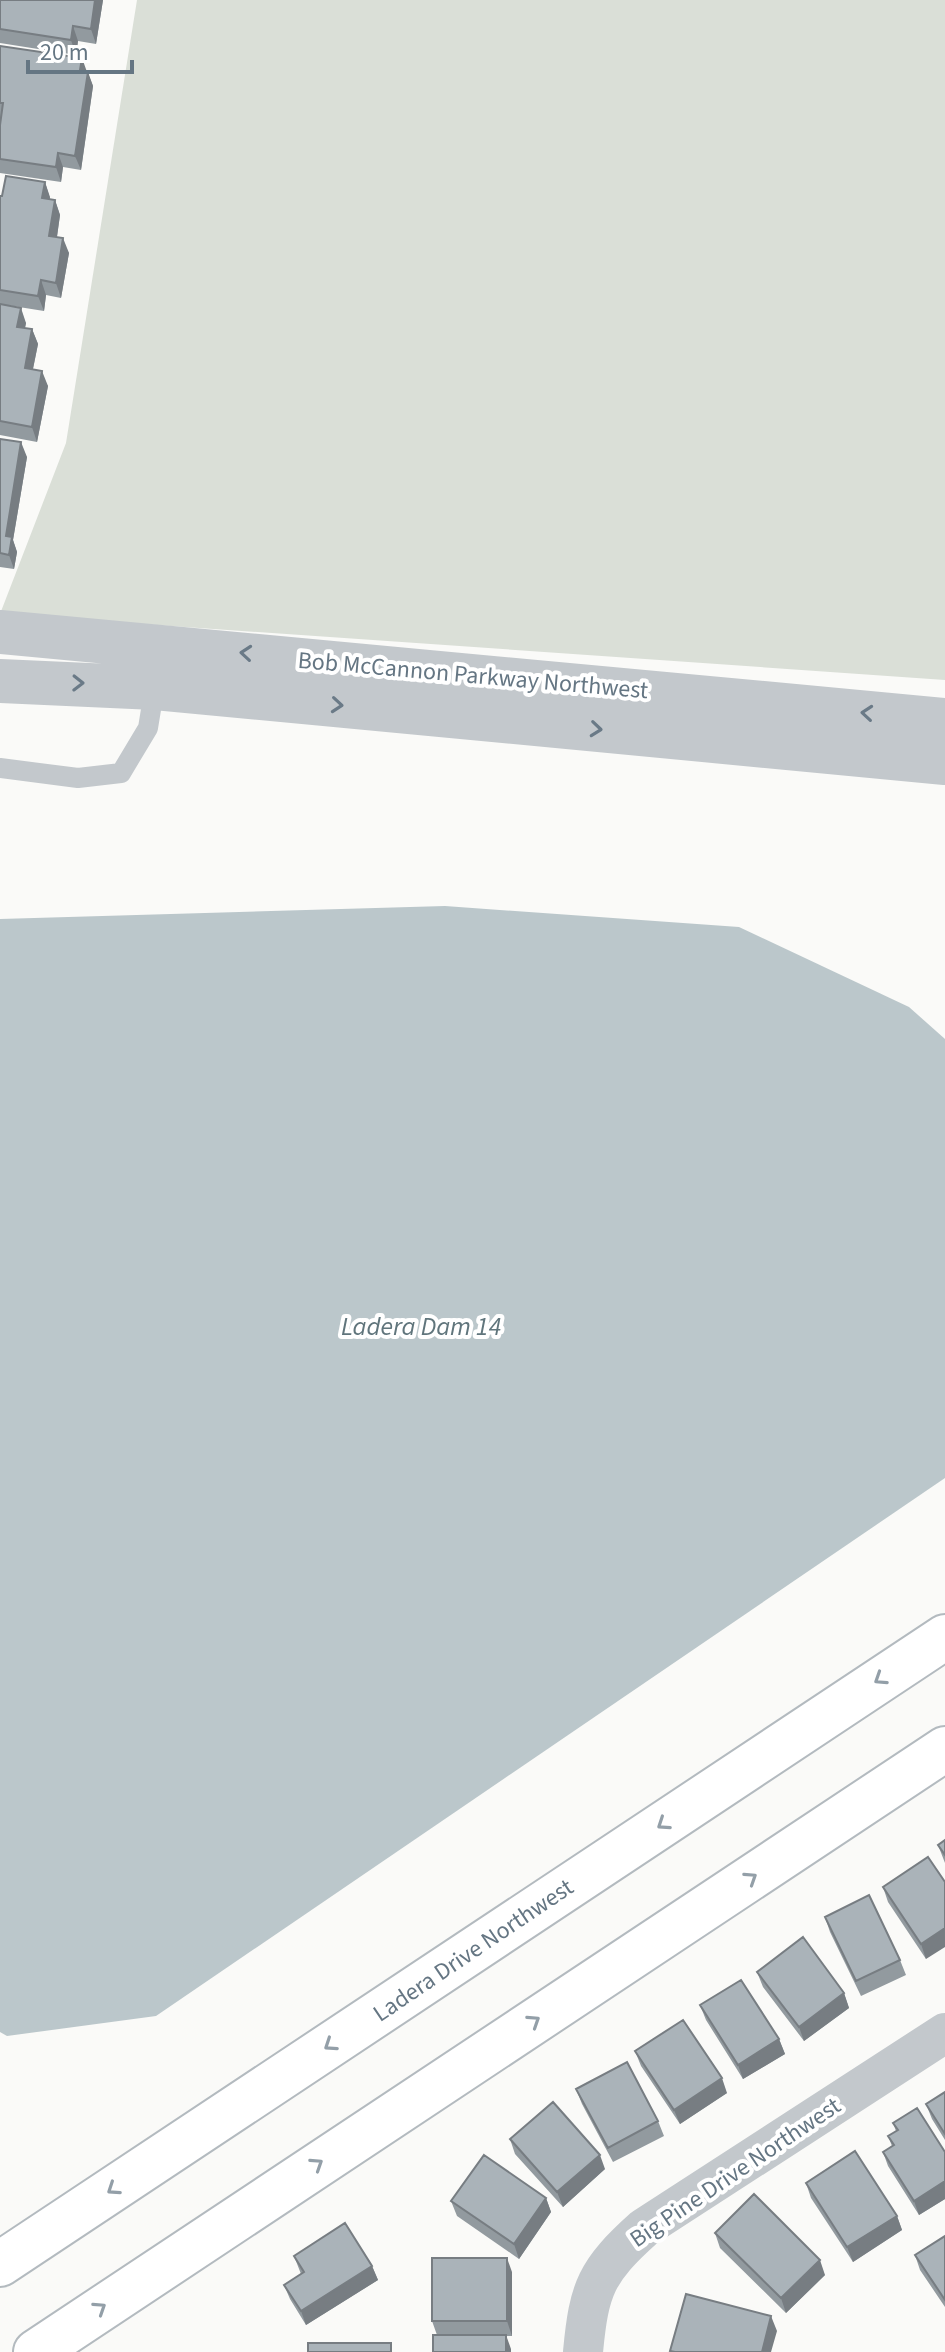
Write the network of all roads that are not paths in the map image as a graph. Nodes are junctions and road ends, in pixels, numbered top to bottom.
1 (0, 632) edge
2 (160, 645) junction
3 (0, 681) edge
4 (155, 688) junction
5 (945, 720) edge
6 (945, 763) edge
7 (0, 768) edge
8 (945, 1637) edge
9 (945, 1749) edge
10 (945, 2033) edge
11 (0, 2264) edge
12 (36, 2352) edge
13 (583, 2352) edge

1 - 2 street, Bob McCannon Parkway Northwest
2 - 4 lane
5 -> 2 street, Bob McCannon Parkway Northwest
3 -> 4 street, Bob McCannon Parkway Northwest
4 -> 6 street, Bob McCannon Parkway Northwest
4 - 7 lane
8 -> 11 main road, Ladera Drive Northwest
12 -> 9 main road
10 - 13 street, Big Pine Drive Northwest

